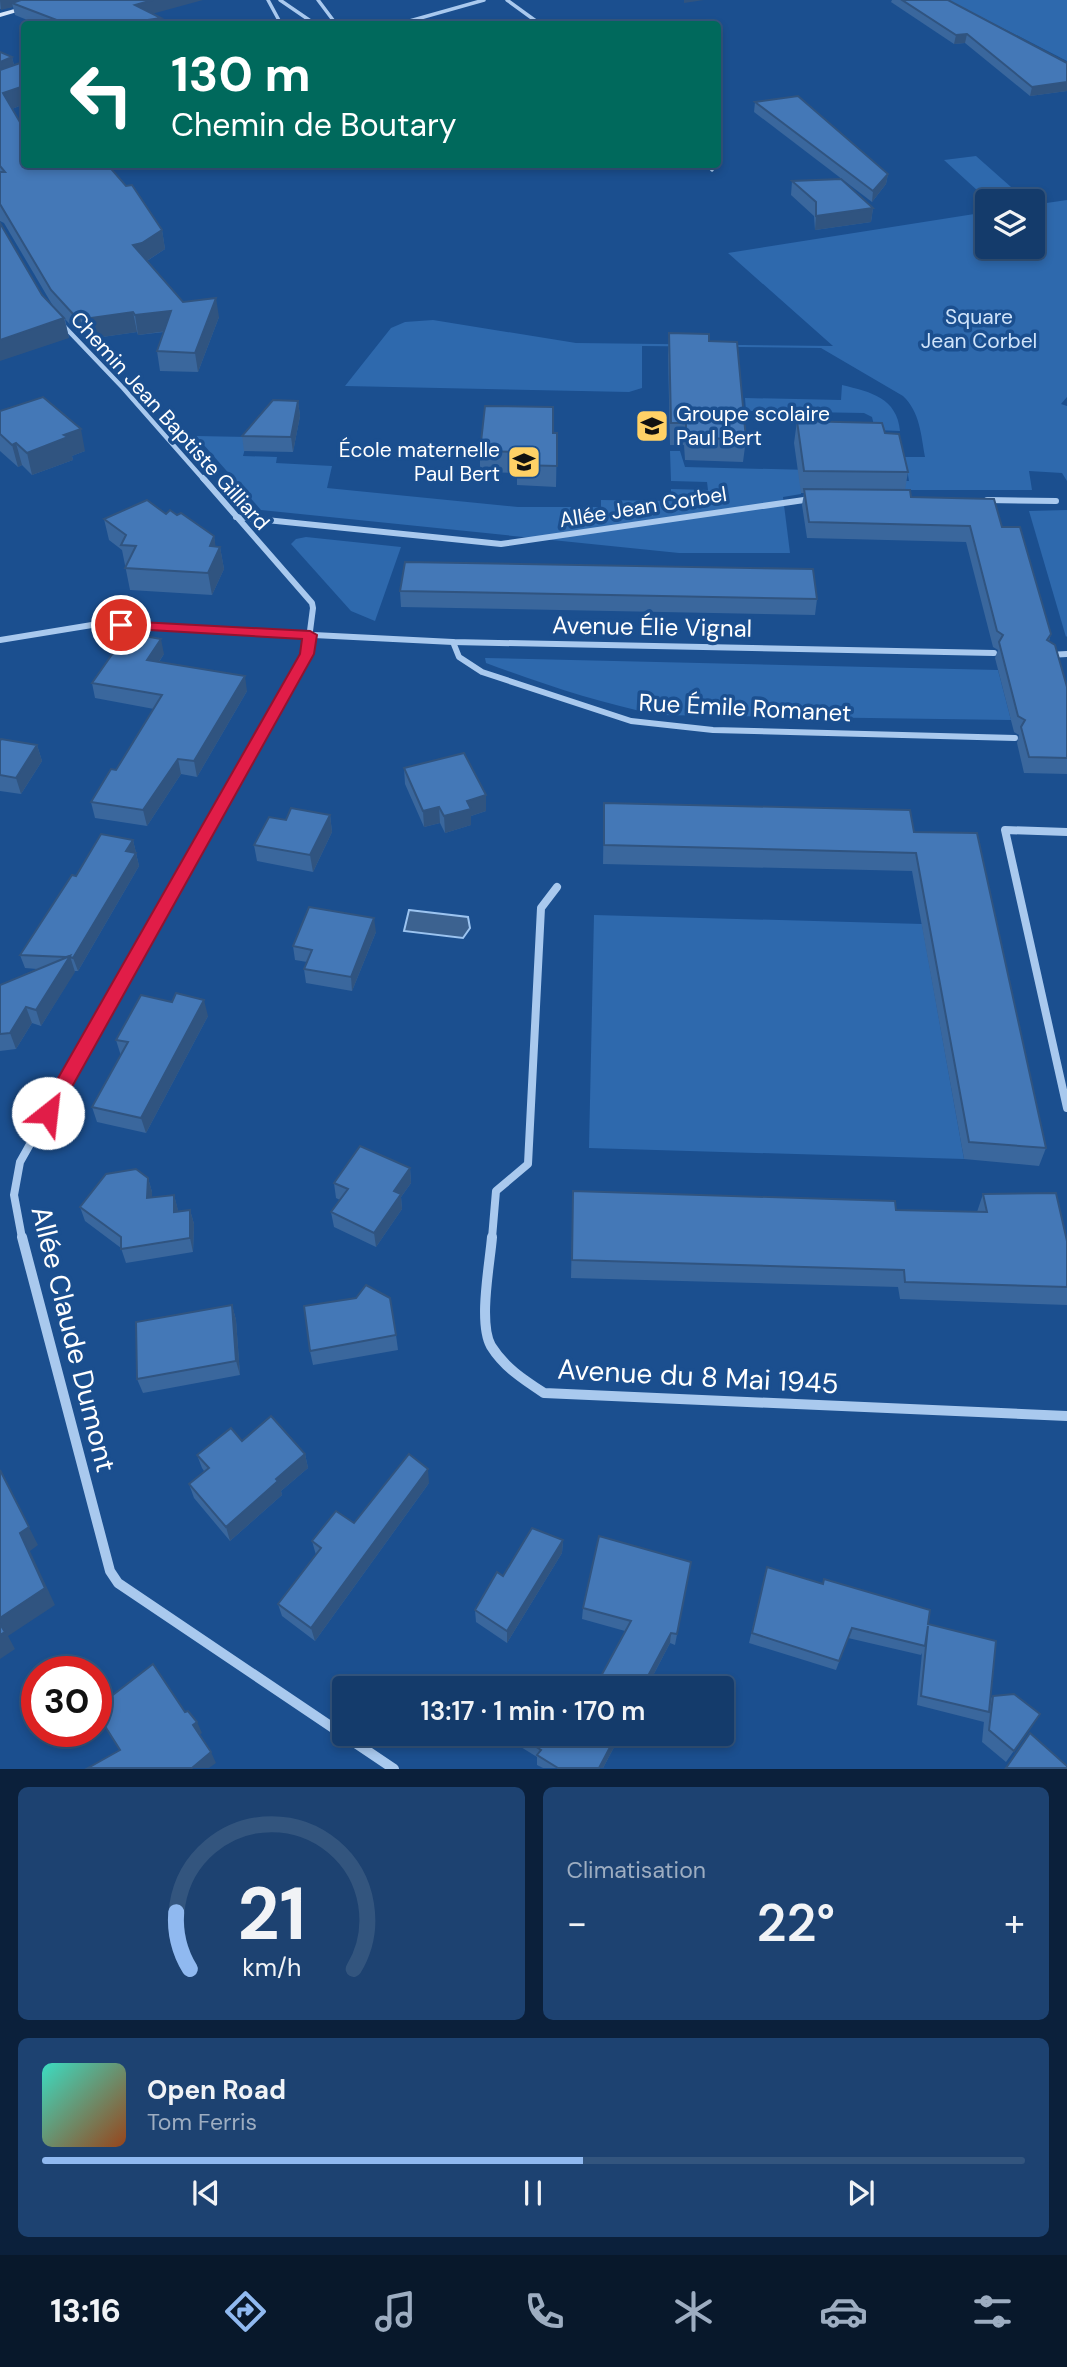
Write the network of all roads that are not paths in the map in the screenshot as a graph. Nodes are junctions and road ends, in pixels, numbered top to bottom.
1 (55, 0) edge
2 (268, 0) edge
3 (280, 0) edge
4 (318, 0) edge
5 (484, 0) edge
6 (507, 0) edge
7 (0, 15) edge
8 (279, 21) edge
9 (311, 21) edge
10 (334, 21) edge
11 (410, 21) edge
12 (536, 21) edge
13 (60, 322) edge
14 (816, 499) edge
15 (983, 500) edge
16 (1056, 500) dead end
17 (236, 517) junction
18 (310, 635) junction
19 (0, 640) edge
20 (453, 642) junction
21 (994, 653) dead end
22 (1048, 654) edge
23 (1067, 654) edge
24 (1015, 738) dead end
25 (1067, 832) edge
26 (557, 887) dead end
27 (1067, 1108) edge
28 (1067, 1416) edge
29 (394, 1769) edge

1 - 7 main road
2 - 8 street
3 - 9 street
4 - 10 street
5 - 11 street
6 - 12 street
13 - 17 street, Chemin Jean Baptiste Gilliard
14 - 17 street, Allée Jean Corbel
15 - 16 street
17 - 18 street, Chemin Jean Baptiste Gilliard
18 - 19 street, Avenue Élie Vignal
18 - 20 street, Avenue Élie Vignal
18 - 29 street, Allée Claude Dumont
20 - 21 street, Avenue Élie Vignal
20 - 24 street, Rue Émile Romanet
22 - 23 street
25 - 27 street
26 - 28 street, Avenue du 8 Mai 1945

